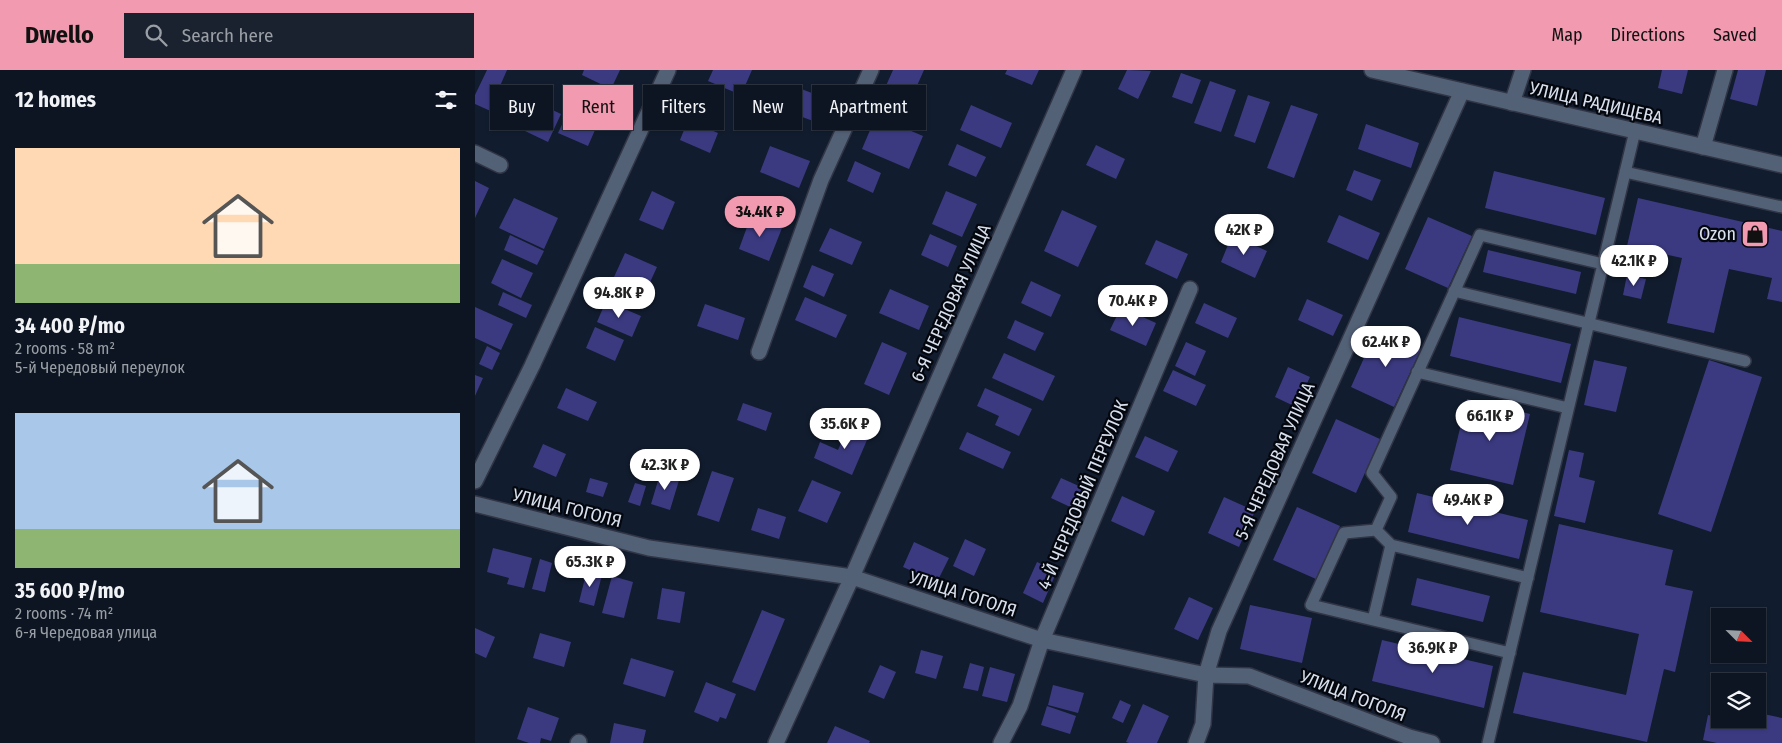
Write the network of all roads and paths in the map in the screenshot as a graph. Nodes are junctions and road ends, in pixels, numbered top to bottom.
1 (668, 70) edge
2 (871, 70) edge
3 (1074, 70) edge
4 (1372, 70) edge
5 (1523, 70) edge
6 (1725, 70) edge
7 (1462, 91) junction
8 (1512, 103) junction
9 (1635, 131) junction
10 (1703, 147) junction
11 (475, 153) edge
12 (501, 165) dead end
13 (1782, 165) edge
14 (1625, 172) junction
15 (1782, 207) edge
16 (1603, 264) junction
17 (1190, 289) dead end
18 (1454, 291) junction
19 (1589, 323) junction
20 (759, 352) dead end
21 (1745, 361) dead end
22 (1417, 372) junction
23 (1568, 408) junction
24 (475, 481) edge
25 (475, 504) edge
26 (1376, 530) junction
27 (1391, 545) junction
28 (852, 577) junction
29 (1528, 578) junction
30 (1373, 620) junction
31 (1042, 640) junction
32 (1510, 653) junction
33 (1206, 676) junction
34 (1408, 740) edge
35 (776, 743) edge
36 (1001, 743) edge
37 (1196, 743) edge
38 (1431, 743) edge
39 (1489, 743) edge

1 - 24 street
2 - 20 street
3 - 28 street, 6-Я ЧЕРЕДОВАЯ УЛИЦА
4 - 7 street, УЛИЦА РАДИЩЕВА
5 - 8 street
6 - 10 street
7 - 8 street, УЛИЦА РАДИЩЕВА
7 - 33 street, 5-Я ЧЕРЕДОВАЯ УЛИЦА
8 - 9 street, УЛИЦА РАДИЩЕВА
9 - 10 street, УЛИЦА РАДИЩЕВА
9 - 14 lane
10 - 13 street, УЛИЦА РАДИЩЕВА
11 - 12 street
14 - 15 lane
14 - 16 lane
16 - 18 lane
16 - 19 lane
17 - 31 street, 4-Й ЧЕРЕДОВЫЙ ПЕРЕУЛОК
18 - 19 lane
18 - 22 lane
19 - 21 lane
19 - 23 lane
22 - 23 lane
22 - 26 lane
23 - 29 lane
25 - 28 street, УЛИЦА ГОГОЛЯ
26 - 27 lane
26 - 30 lane
27 - 29 lane
27 - 30 lane
28 - 31 street, УЛИЦА ГОГОЛЯ
28 - 35 street, 6-Я ЧЕРЕДОВАЯ УЛИЦА
29 - 32 lane
30 - 32 lane
31 - 33 street, УЛИЦА ГОГОЛЯ
31 - 36 street, 4-Й ЧЕРЕДОВЫЙ ПЕРЕУЛОК
32 - 39 lane
33 - 34 street, УЛИЦА ГОГОЛЯ
33 - 37 street, 5-Я ЧЕРЕДОВАЯ УЛИЦА
34 - 38 street, УЛИЦА ГОГОЛЯ

